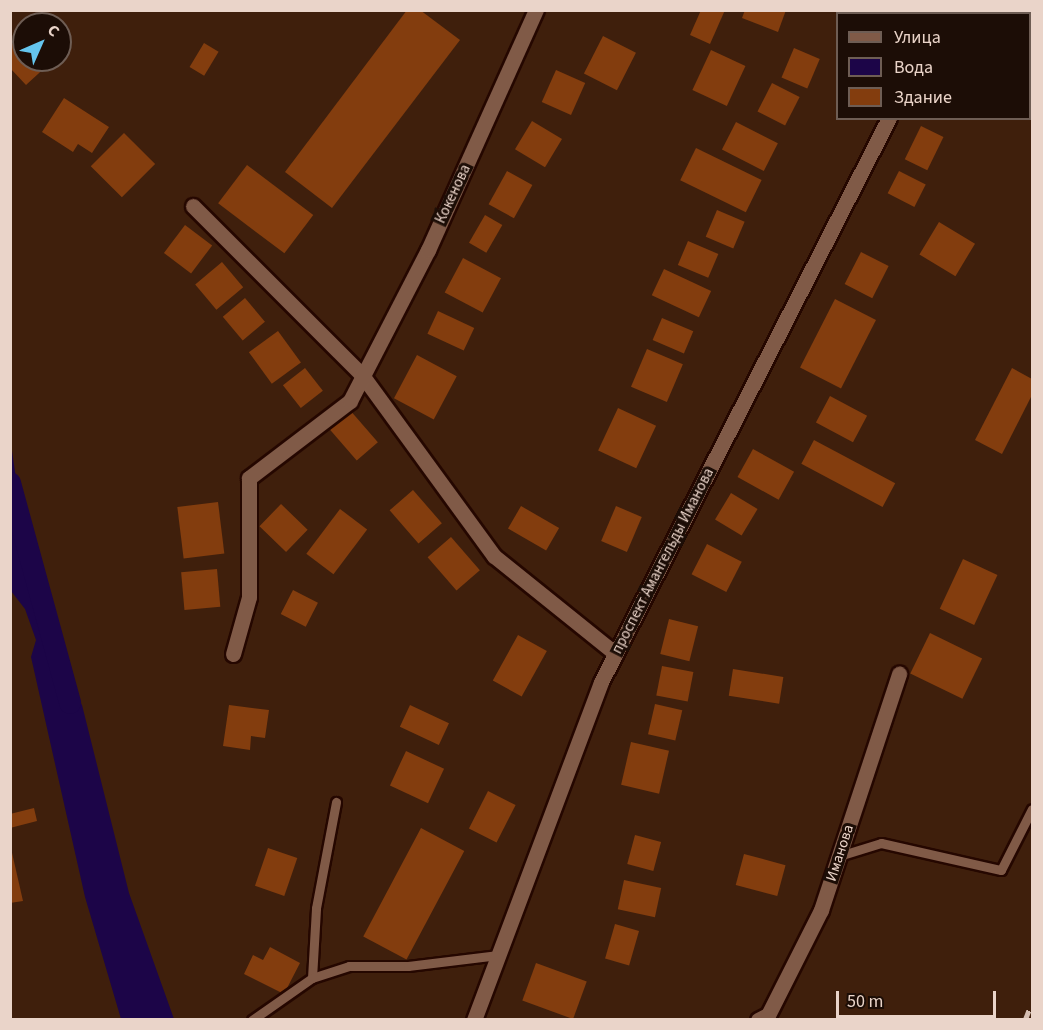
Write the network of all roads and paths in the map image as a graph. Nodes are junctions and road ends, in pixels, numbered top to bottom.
1 (536, 10) edge
2 (888, 120) edge
3 (194, 206) dead end
4 (362, 375) junction
5 (233, 654) dead end
6 (616, 654) junction
7 (899, 674) dead end
8 (336, 802) dead end
9 (1032, 809) edge
10 (839, 856) junction
11 (498, 955) junction
12 (312, 978) junction
13 (252, 1020) edge
14 (474, 1020) edge
15 (758, 1020) edge

1 - 4 street, Кокенова
2 - 6 street, проспект Амангельды Иманова
3 - 4 street
4 - 5 street, Кокенова
4 - 6 street
6 - 11 street, проспект Амангельды Иманова
7 - 10 street, Иманова
8 - 12 lane
9 - 10 lane
10 - 15 street, Иманова
11 - 12 lane
11 - 14 street, проспект Амангельды Иманова
12 - 13 lane

